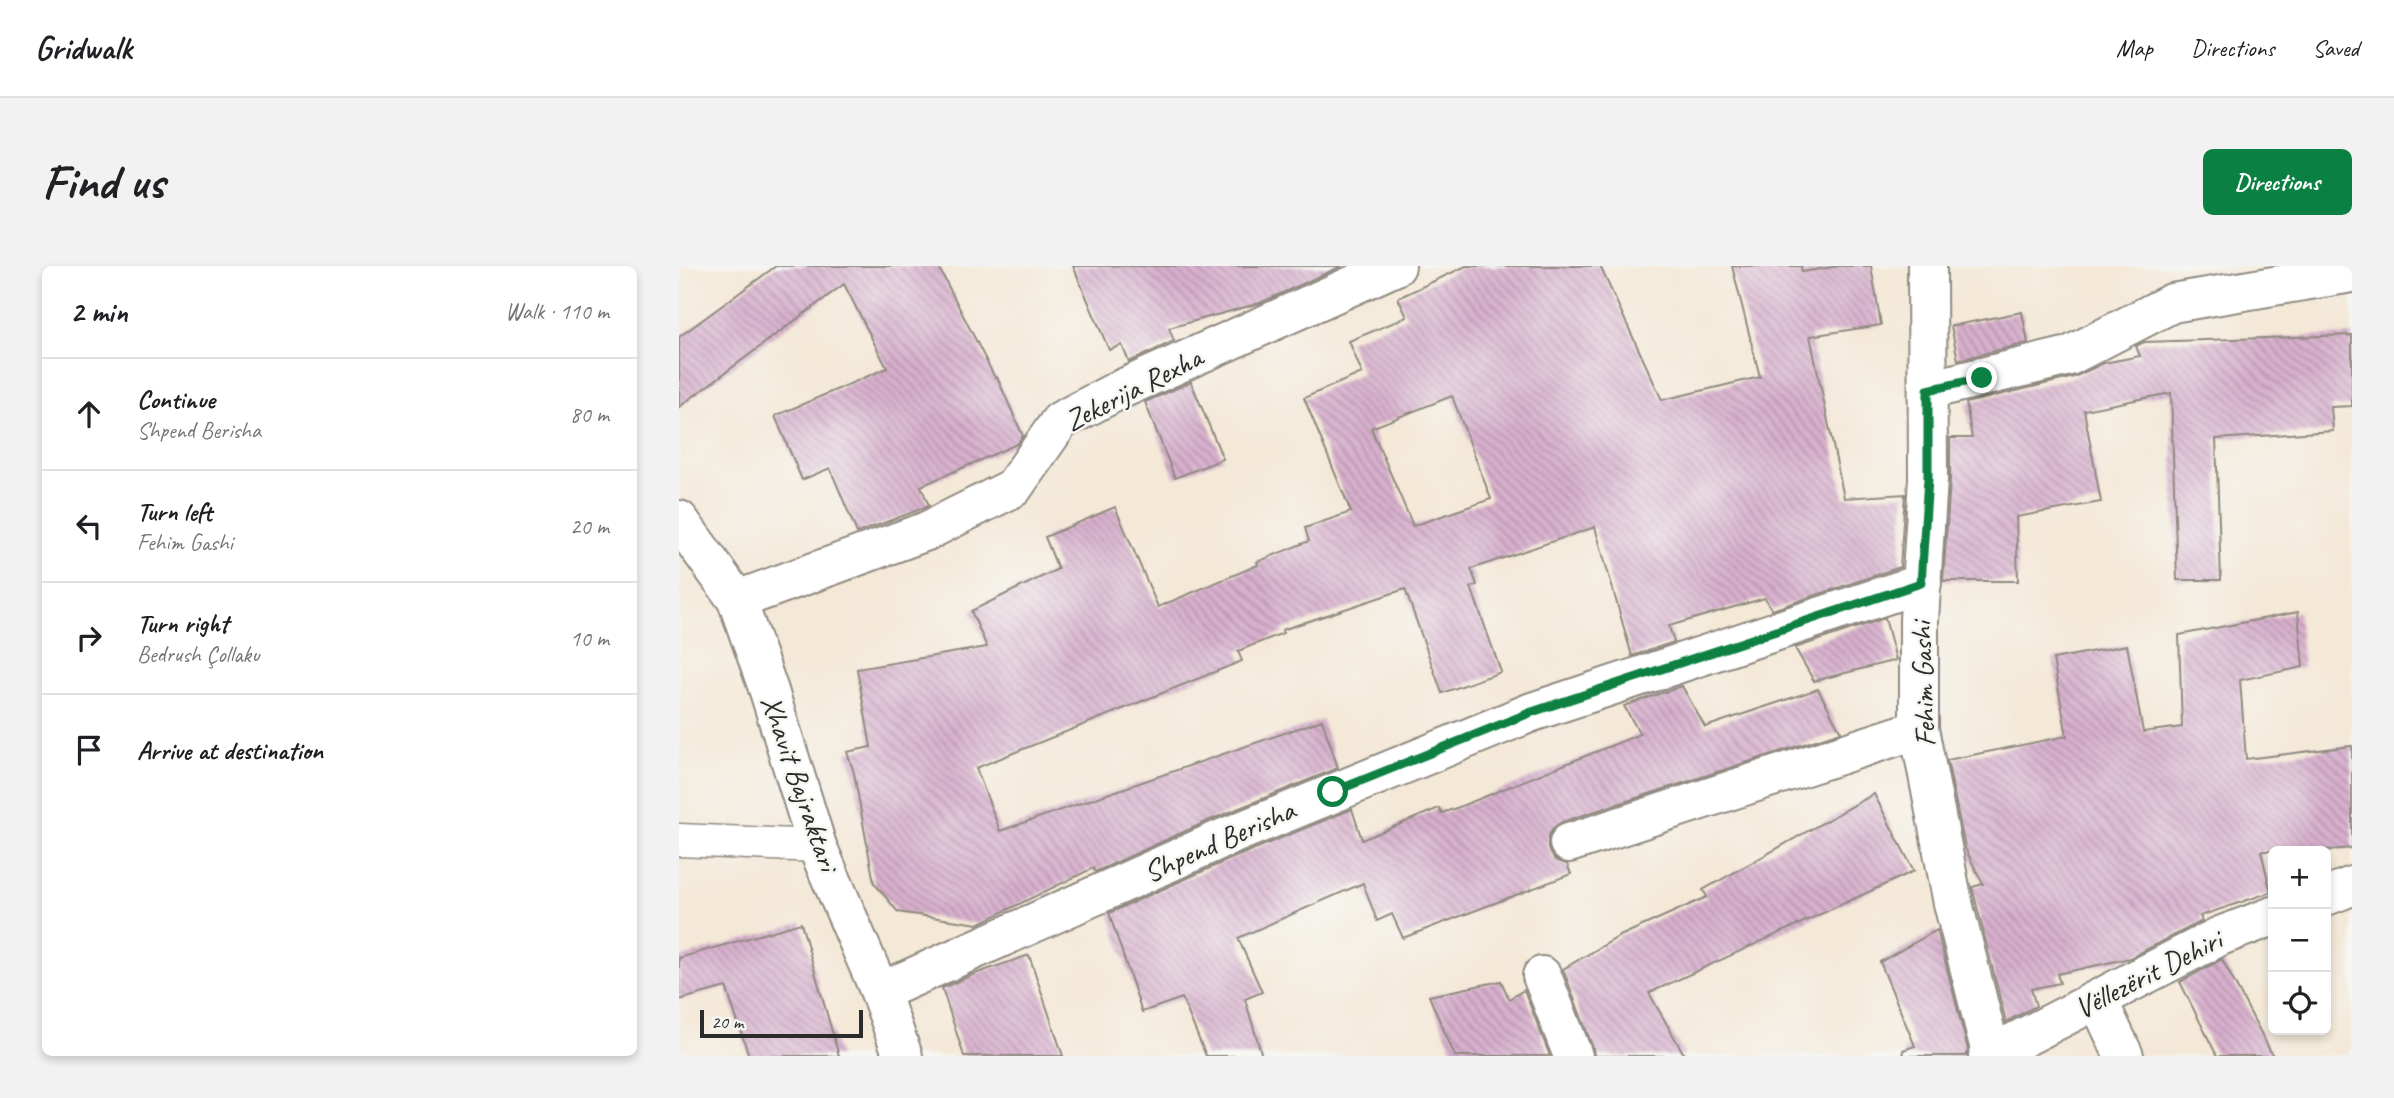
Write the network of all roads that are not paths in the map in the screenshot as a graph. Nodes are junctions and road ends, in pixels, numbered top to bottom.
1 (1396, 266) edge
2 (1927, 266) edge
3 (2352, 273) edge
4 (1928, 390) junction
5 (679, 520) edge
6 (1921, 583) junction
7 (737, 600) junction
8 (1919, 729) junction
9 (679, 840) edge
10 (1569, 844) dead end
11 (817, 846) junction
12 (2352, 886) edge
13 (2331, 894) edge
14 (2268, 918) edge
15 (1542, 976) dead end
16 (880, 992) junction
17 (2098, 999) junction
18 (1989, 1055) edge
19 (903, 1056) edge
20 (1573, 1056) edge
21 (2124, 1056) edge

1 - 7 street, Zekerija Rexha
2 - 4 street, Fehim Gashi
3 - 4 street
4 - 6 street, Fehim Gashi
5 - 7 street, Xhavit Bajraktari
6 - 8 street, Fehim Gashi
6 - 16 street, Shpend Berisha
7 - 11 street, Xhavit Bajraktari
8 - 10 street
8 - 18 street, Fehim Gashi
9 - 11 lane
11 - 16 street, Xhavit Bajraktari
12 - 13 street
14 - 17 street, Vëllezërit Dehiri
15 - 20 street
16 - 19 street, Xhavit Bajraktari
17 - 18 street, Vëllezërit Dehiri
17 - 21 street

